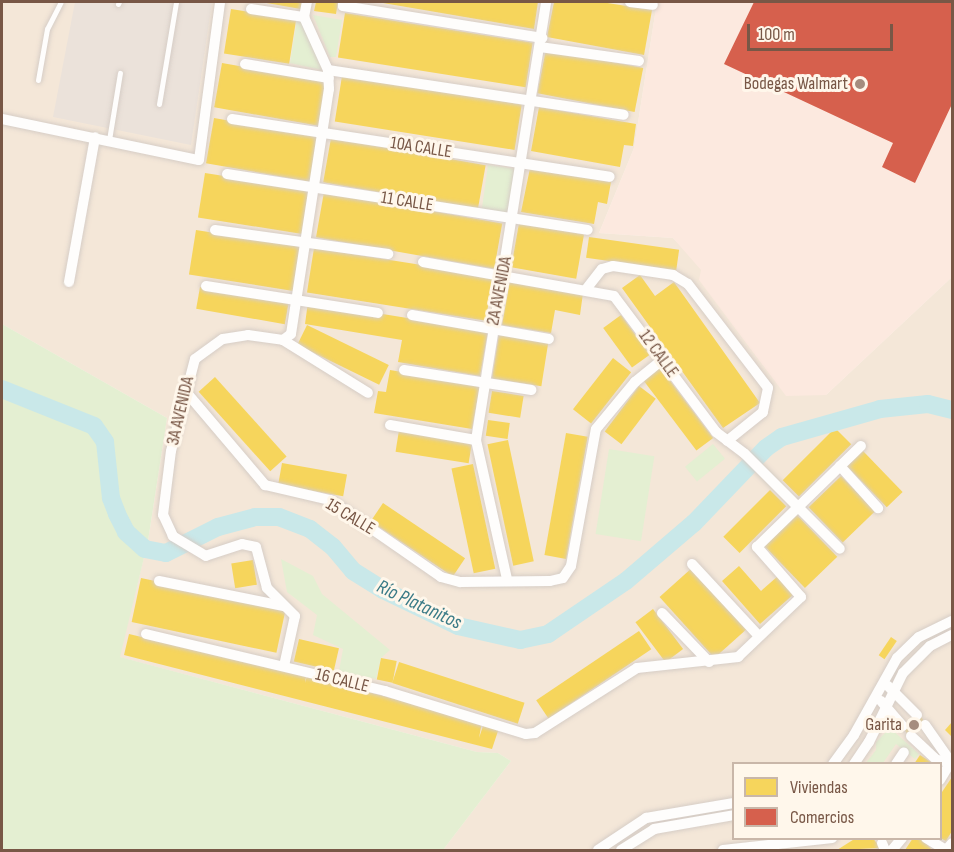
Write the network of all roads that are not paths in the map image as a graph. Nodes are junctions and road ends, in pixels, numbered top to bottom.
1 (61, 2) edge
2 (176, 2) edge
3 (220, 2) edge
4 (307, 2) edge
5 (546, 2) edge
6 (630, 2) edge
7 (343, 4) edge
8 (653, 5) dead end
9 (251, 9) dead end
10 (304, 17) junction
11 (541, 42) junction
12 (639, 61) dead end
13 (245, 64) dead end
14 (120, 73) dead end
15 (328, 74) junction
16 (38, 80) dead end
17 (530, 102) junction
18 (159, 104) dead end
19 (624, 116) dead end
20 (2, 119) edge
21 (232, 119) dead end
22 (323, 133) junction
23 (95, 137) junction
24 (109, 140) junction
25 (520, 164) junction
26 (227, 174) dead end
27 (610, 177) dead end
28 (315, 188) junction
29 (513, 219) junction
30 (215, 230) dead end
31 (588, 230) dead end
32 (307, 244) junction
33 (388, 254) dead end
34 (423, 262) dead end
35 (504, 276) junction
36 (69, 282) dead end
37 (206, 286) dead end
38 (587, 288) junction
39 (298, 300) junction
40 (378, 313) dead end
41 (412, 315) dead end
42 (493, 330) junction
43 (549, 339) dead end
44 (283, 340) junction
45 (662, 360) junction
46 (404, 370) dead end
47 (485, 383) junction
48 (531, 390) dead end
49 (187, 393) junction
50 (368, 393) dead end
51 (390, 425) dead end
52 (476, 441) junction
53 (727, 441) junction
54 (861, 446) dead end
55 (840, 466) junction
56 (798, 506) junction
57 (878, 508) dead end
58 (840, 549) dead end
59 (692, 564) dead end
60 (507, 579) junction
61 (159, 581) dead end
62 (286, 607) junction
63 (662, 613) dead end
64 (952, 621) edge
65 (146, 634) dead end
66 (952, 635) edge
67 (759, 636) junction
68 (709, 662) junction
69 (284, 666) junction
70 (882, 681) junction
71 (893, 690) junction
72 (873, 695) junction
73 (885, 705) junction
74 (917, 715) dead end
75 (925, 725) dead end
76 (903, 726) dead end
77 (911, 736) dead end
78 (904, 752) dead end
79 (834, 762) edge
80 (855, 762) edge
81 (897, 762) edge
82 (952, 762) edge
83 (942, 777) edge
84 (732, 803) edge
85 (732, 815) edge
86 (807, 840) edge
87 (929, 840) edge
88 (782, 842) edge
89 (952, 843) edge
90 (598, 850) edge
91 (621, 850) edge
92 (723, 850) edge

1 - 16 lane
2 - 18 lane
3 - 24 street
4 - 10 street
5 - 11 street, 2A AVENIDA
6 - 8 street
7 - 11 street
9 - 10 street
10 - 15 street
11 - 12 street
11 - 17 street, 2A AVENIDA
13 - 15 street
14 - 24 lane
15 - 17 street
15 - 22 street
17 - 19 street
17 - 25 street, 2A AVENIDA
20 - 23 street
21 - 22 street, 10A CALLE
22 - 25 street, 10A CALLE
22 - 28 street
23 - 24 street
23 - 36 street
25 - 27 street, 10A CALLE
25 - 29 street, 2A AVENIDA
26 - 28 street, 11 CALLE
28 - 29 street, 11 CALLE
28 - 32 street
29 - 31 street, 11 CALLE
29 - 35 street, 2A AVENIDA
30 - 32 street
32 - 33 street
32 - 39 street
34 - 35 street, 12 CALLE
35 - 38 street, 12 CALLE
35 - 42 street, 2A AVENIDA
37 - 39 street
38 - 45 street, 12 CALLE
38 - 53 street
39 - 40 street
39 - 44 street
41 - 42 street
42 - 43 street
42 - 47 street, 2A AVENIDA
44 - 49 street, 3A AVENIDA
44 - 50 street
45 - 53 street, 12 CALLE
45 - 60 street, 15 CALLE
46 - 47 street
47 - 48 street
47 - 52 street, 2A AVENIDA
49 - 60 street, 15 CALLE
49 - 62 street, 3A AVENIDA
51 - 52 street
52 - 60 street, 2A AVENIDA
53 - 56 street, 12 CALLE
54 - 55 street
55 - 56 street
55 - 57 street
56 - 58 street, 12 CALLE
56 - 67 street
59 - 67 street
61 - 62 street
62 - 69 street
63 - 68 street
64 - 70 street
65 - 69 street, 16 CALLE
66 - 71 street
67 - 68 street
68 - 69 street, 16 CALLE
70 - 71 street
70 - 72 street
71 - 73 street
71 - 74 street
72 - 73 street
72 - 79 street
73 - 76 street
73 - 80 street
75 - 82 street
77 - 82 street
78 - 81 street
82 - 83 street
84 - 90 street
85 - 91 street
86 - 88 street
87 - 89 street
88 - 92 street

